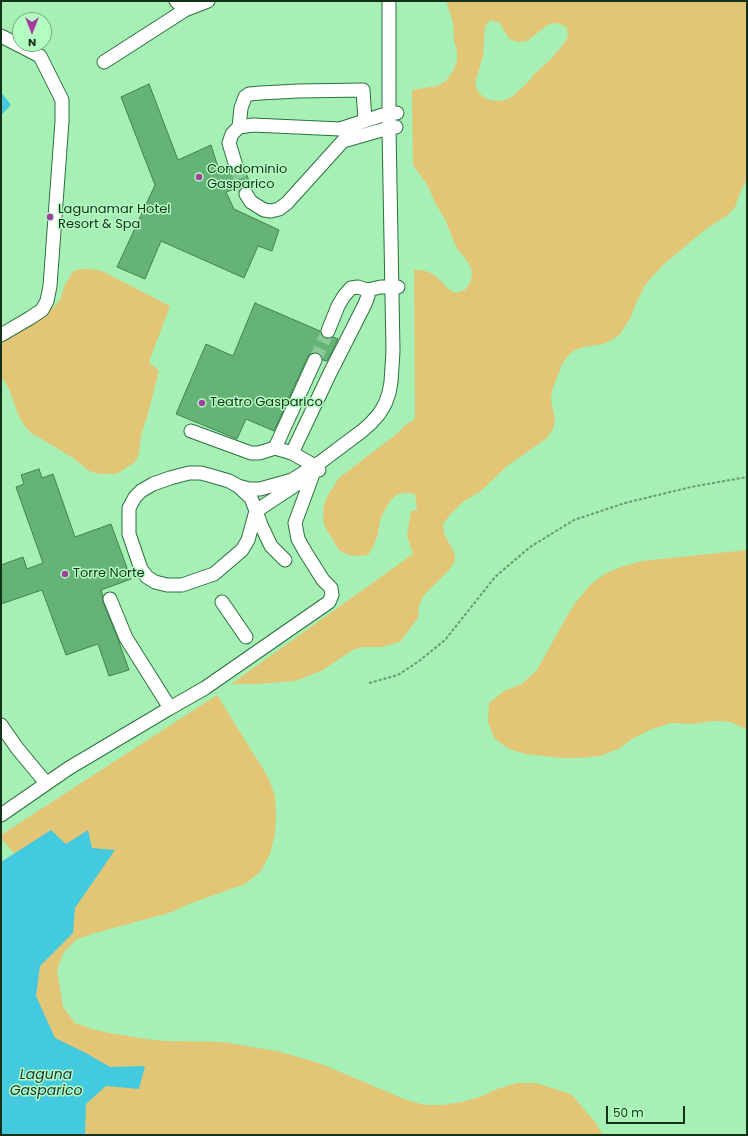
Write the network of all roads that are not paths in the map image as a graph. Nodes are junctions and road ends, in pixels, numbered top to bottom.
1 (208, 1) edge
2 (388, 1) edge
3 (396, 1) edge
4 (184, 4) edge
5 (1, 36) edge
6 (104, 62) dead end
7 (393, 113) junction
8 (365, 121) junction
9 (239, 127) junction
10 (393, 128) junction
11 (342, 135) junction
12 (236, 166) tunnel mouth
13 (246, 194) tunnel mouth
14 (395, 287) junction
15 (367, 290) junction
16 (328, 331) tunnel mouth
17 (1, 335) edge
18 (315, 360) tunnel mouth
19 (191, 431) dead end
20 (275, 448) junction
21 (292, 453) junction
22 (315, 470) junction
23 (238, 486) junction
24 (256, 510) junction
25 (271, 546) junction
26 (242, 550) junction
27 (285, 560) dead end
28 (110, 599) dead end
29 (222, 602) dead end
30 (246, 637) dead end
31 (170, 708) junction
32 (1, 725) edge
33 (46, 784) junction
34 (1, 815) edge

1 - 4 street
2 - 7 street
3 - 7 street
4 - 6 street
5 - 17 street
7 - 8 street
7 - 10 street
8 - 9 street
8 - 11 street
9 - 11 street
9 - 12 street
10 - 11 street
10 - 14 street
11 - 13 street
14 - 15 street
14 - 22 street
15 - 16 street
15 - 21 street
18 - 20 street
19 - 20 street
20 - 21 street
21 - 22 street
22 - 23 street
22 - 24 street
22 - 31 street
23 - 24 street
23 - 26 street
24 - 25 street
24 - 26 street
25 - 26 street
25 - 27 street
28 - 31 street
29 - 30 street
31 - 33 street
32 - 33 street
33 - 34 street

